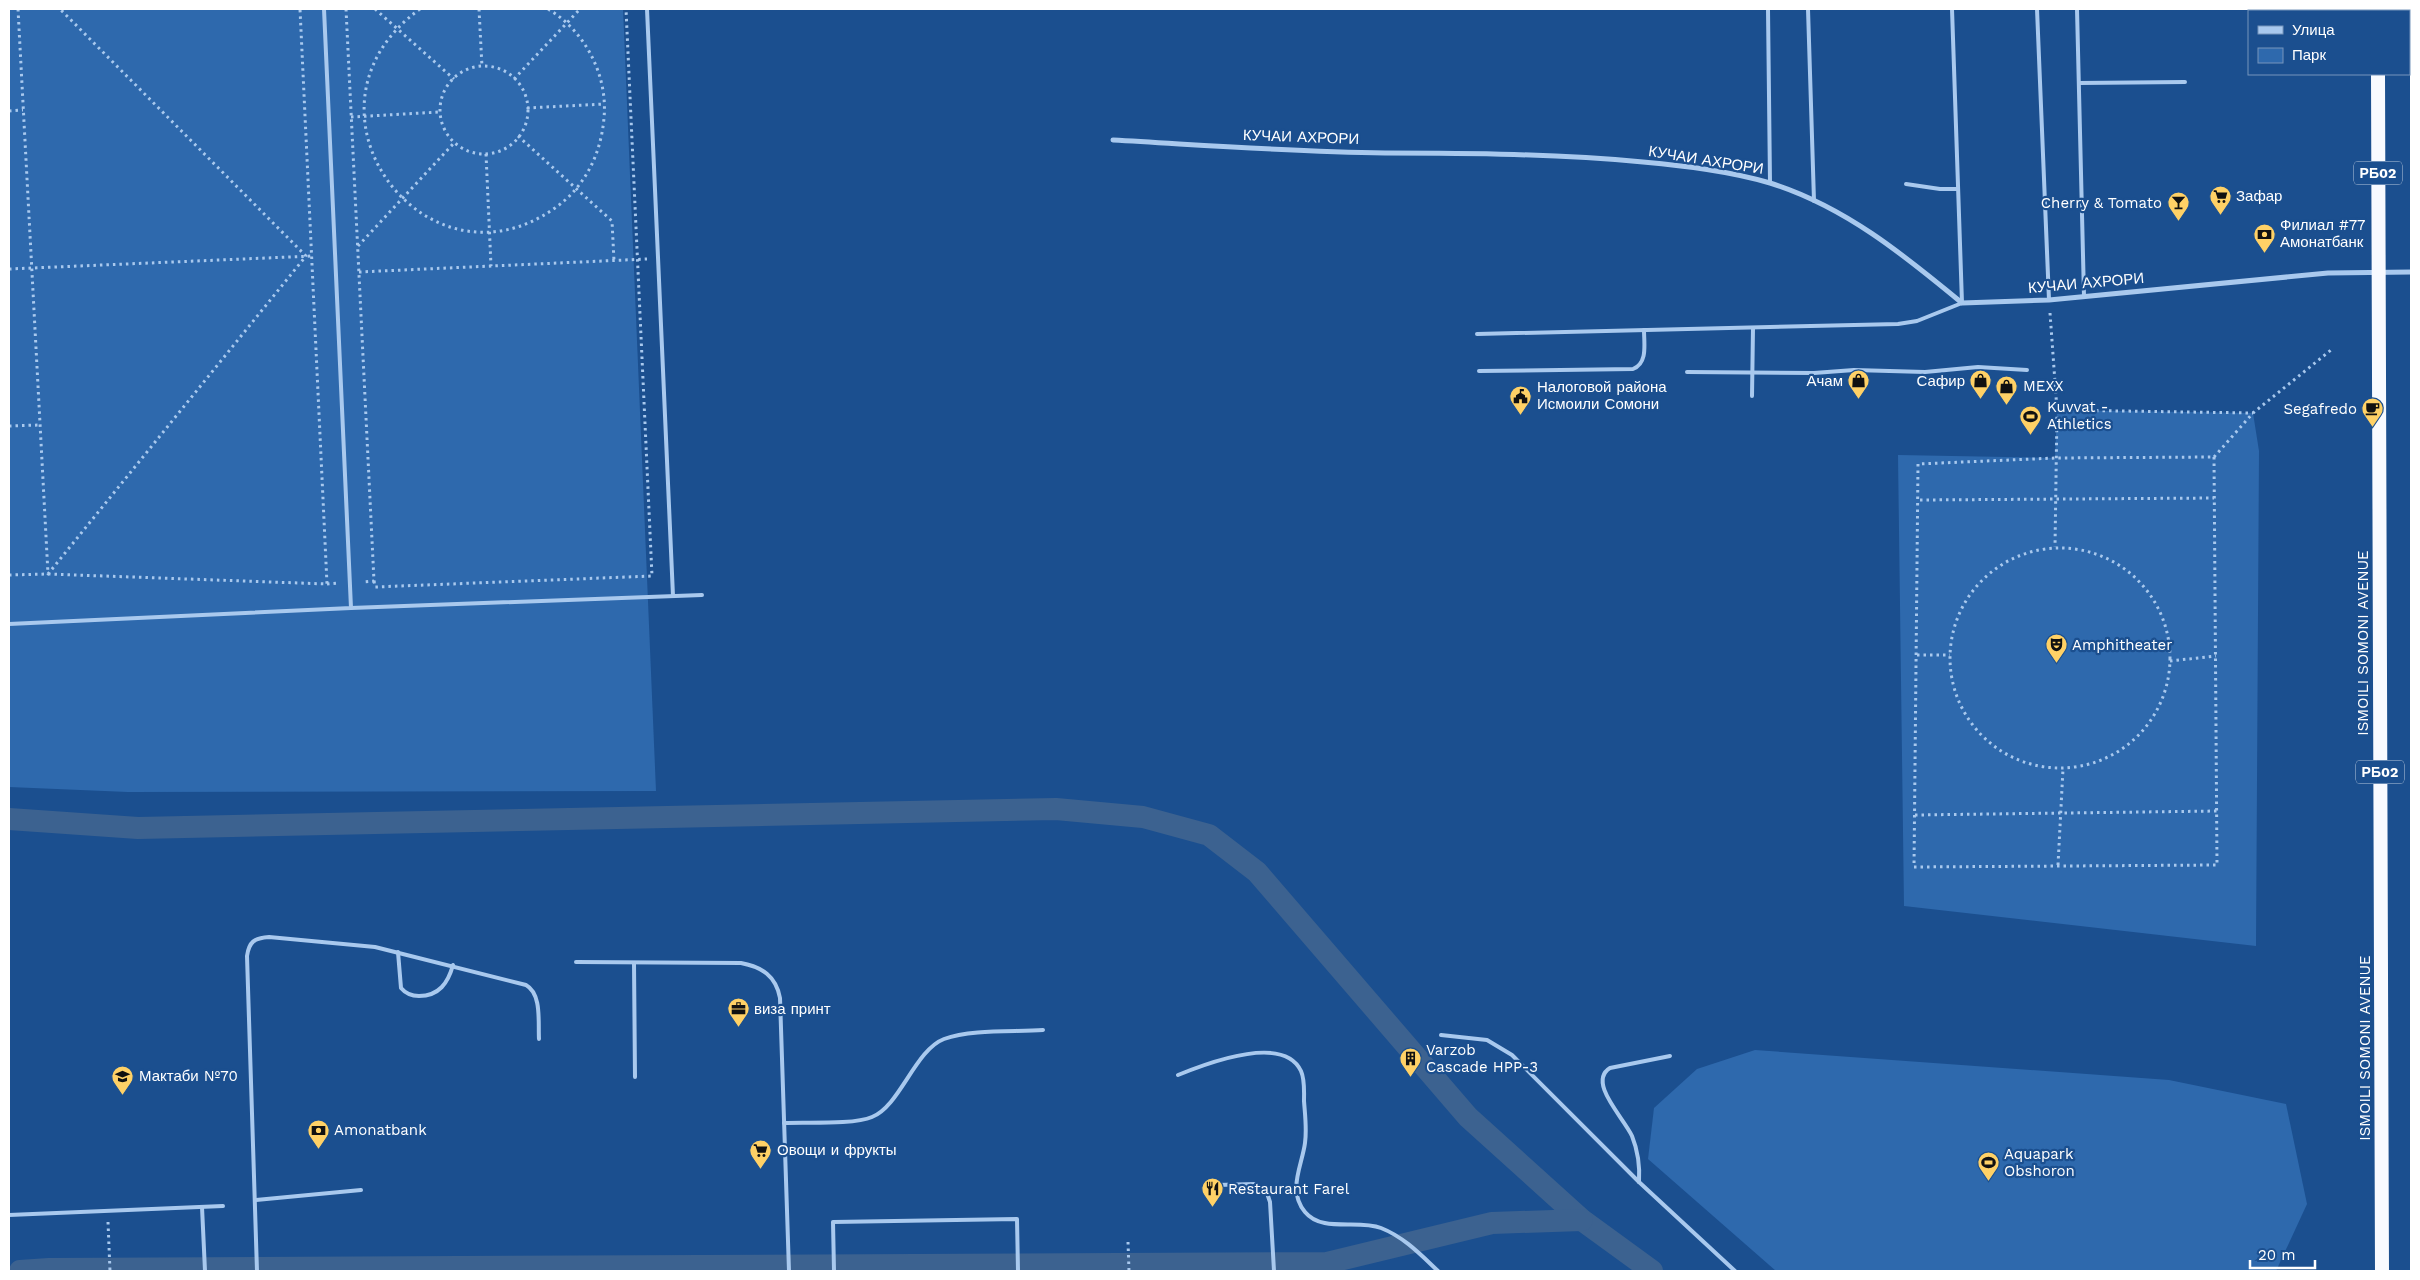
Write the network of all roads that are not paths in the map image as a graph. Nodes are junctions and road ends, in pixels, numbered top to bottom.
1 (324, 9) edge
2 (647, 9) edge
3 (1768, 9) edge
4 (1808, 9) edge
5 (1952, 9) edge
6 (2038, 9) edge
7 (2077, 9) edge
8 (2378, 75) edge
9 (2185, 82) dead end
10 (2079, 83) junction
11 (1113, 140) dead end
12 (1770, 183) junction
13 (1906, 184) dead end
14 (1958, 189) junction
15 (1814, 201) junction
16 (2378, 272) junction
17 (2411, 272) edge
18 (2084, 296) junction
19 (2049, 300) junction
20 (1962, 303) junction
21 (1753, 328) junction
22 (1644, 330) junction
23 (1477, 334) dead end
24 (2027, 370) dead end
25 (1479, 371) dead end
26 (1687, 372) dead end
27 (1753, 373) junction
28 (1752, 396) dead end
29 (702, 594) dead end
30 (673, 596) junction
31 (351, 608) junction
32 (9, 624) edge
33 (398, 952) junction
34 (576, 962) dead end
35 (634, 963) junction
36 (453, 966) junction
37 (1043, 1030) dead end
38 (1442, 1035) dead end
39 (539, 1038) dead end
40 (1670, 1056) dead end
41 (1178, 1075) dead end
42 (635, 1077) dead end
43 (784, 1123) junction
44 (1639, 1182) junction
45 (1217, 1185) dead end
46 (361, 1190) dead end
47 (256, 1200) junction
48 (223, 1206) dead end
49 (202, 1207) junction
50 (9, 1215) edge
51 (205, 1271) edge
52 (257, 1271) edge
53 (789, 1271) edge
54 (834, 1271) edge
55 (1018, 1271) edge
56 (1274, 1271) edge
57 (1438, 1271) edge
58 (1735, 1271) edge
59 (2382, 1271) edge

1 - 31 lane
2 - 30 lane
3 - 12 lane
4 - 15 lane
5 - 14 lane
6 - 19 lane
7 - 10 lane
8 - 16 highway, ISMOILI SOMONI AVENUE / РБ02
9 - 10 lane
10 - 18 lane
11 - 12 street, КУЧАИ АХРОРИ
12 - 15 street, КУЧАИ АХРОРИ
13 - 14 lane
14 - 20 lane
15 - 20 street, КУЧАИ АХРОРИ
16 - 17 street, КУЧАИ АХРОРИ
16 - 18 street, КУЧАИ АХРОРИ
16 - 59 highway, ISMOILI SOMONI AVENUE / РБ02
18 - 19 street, КУЧАИ АХРОРИ
19 - 20 street, КУЧАИ АХРОРИ
20 - 21 lane
21 - 22 lane
21 - 27 lane
22 - 23 lane
22 - 25 lane
24 - 27 lane
26 - 27 lane
27 - 28 lane
29 - 30 lane
30 - 31 lane
31 - 32 lane
33 - 36 lane
33 - 36 lane
33 - 47 lane
34 - 35 lane
35 - 42 lane
35 - 43 lane
36 - 39 lane
37 - 43 lane
38 - 44 lane
40 - 44 lane
41 - 57 lane
43 - 53 lane
44 - 58 lane
45 - 56 lane
46 - 47 lane
47 - 52 lane
48 - 49 lane
49 - 50 lane
49 - 51 lane
54 - 55 lane

